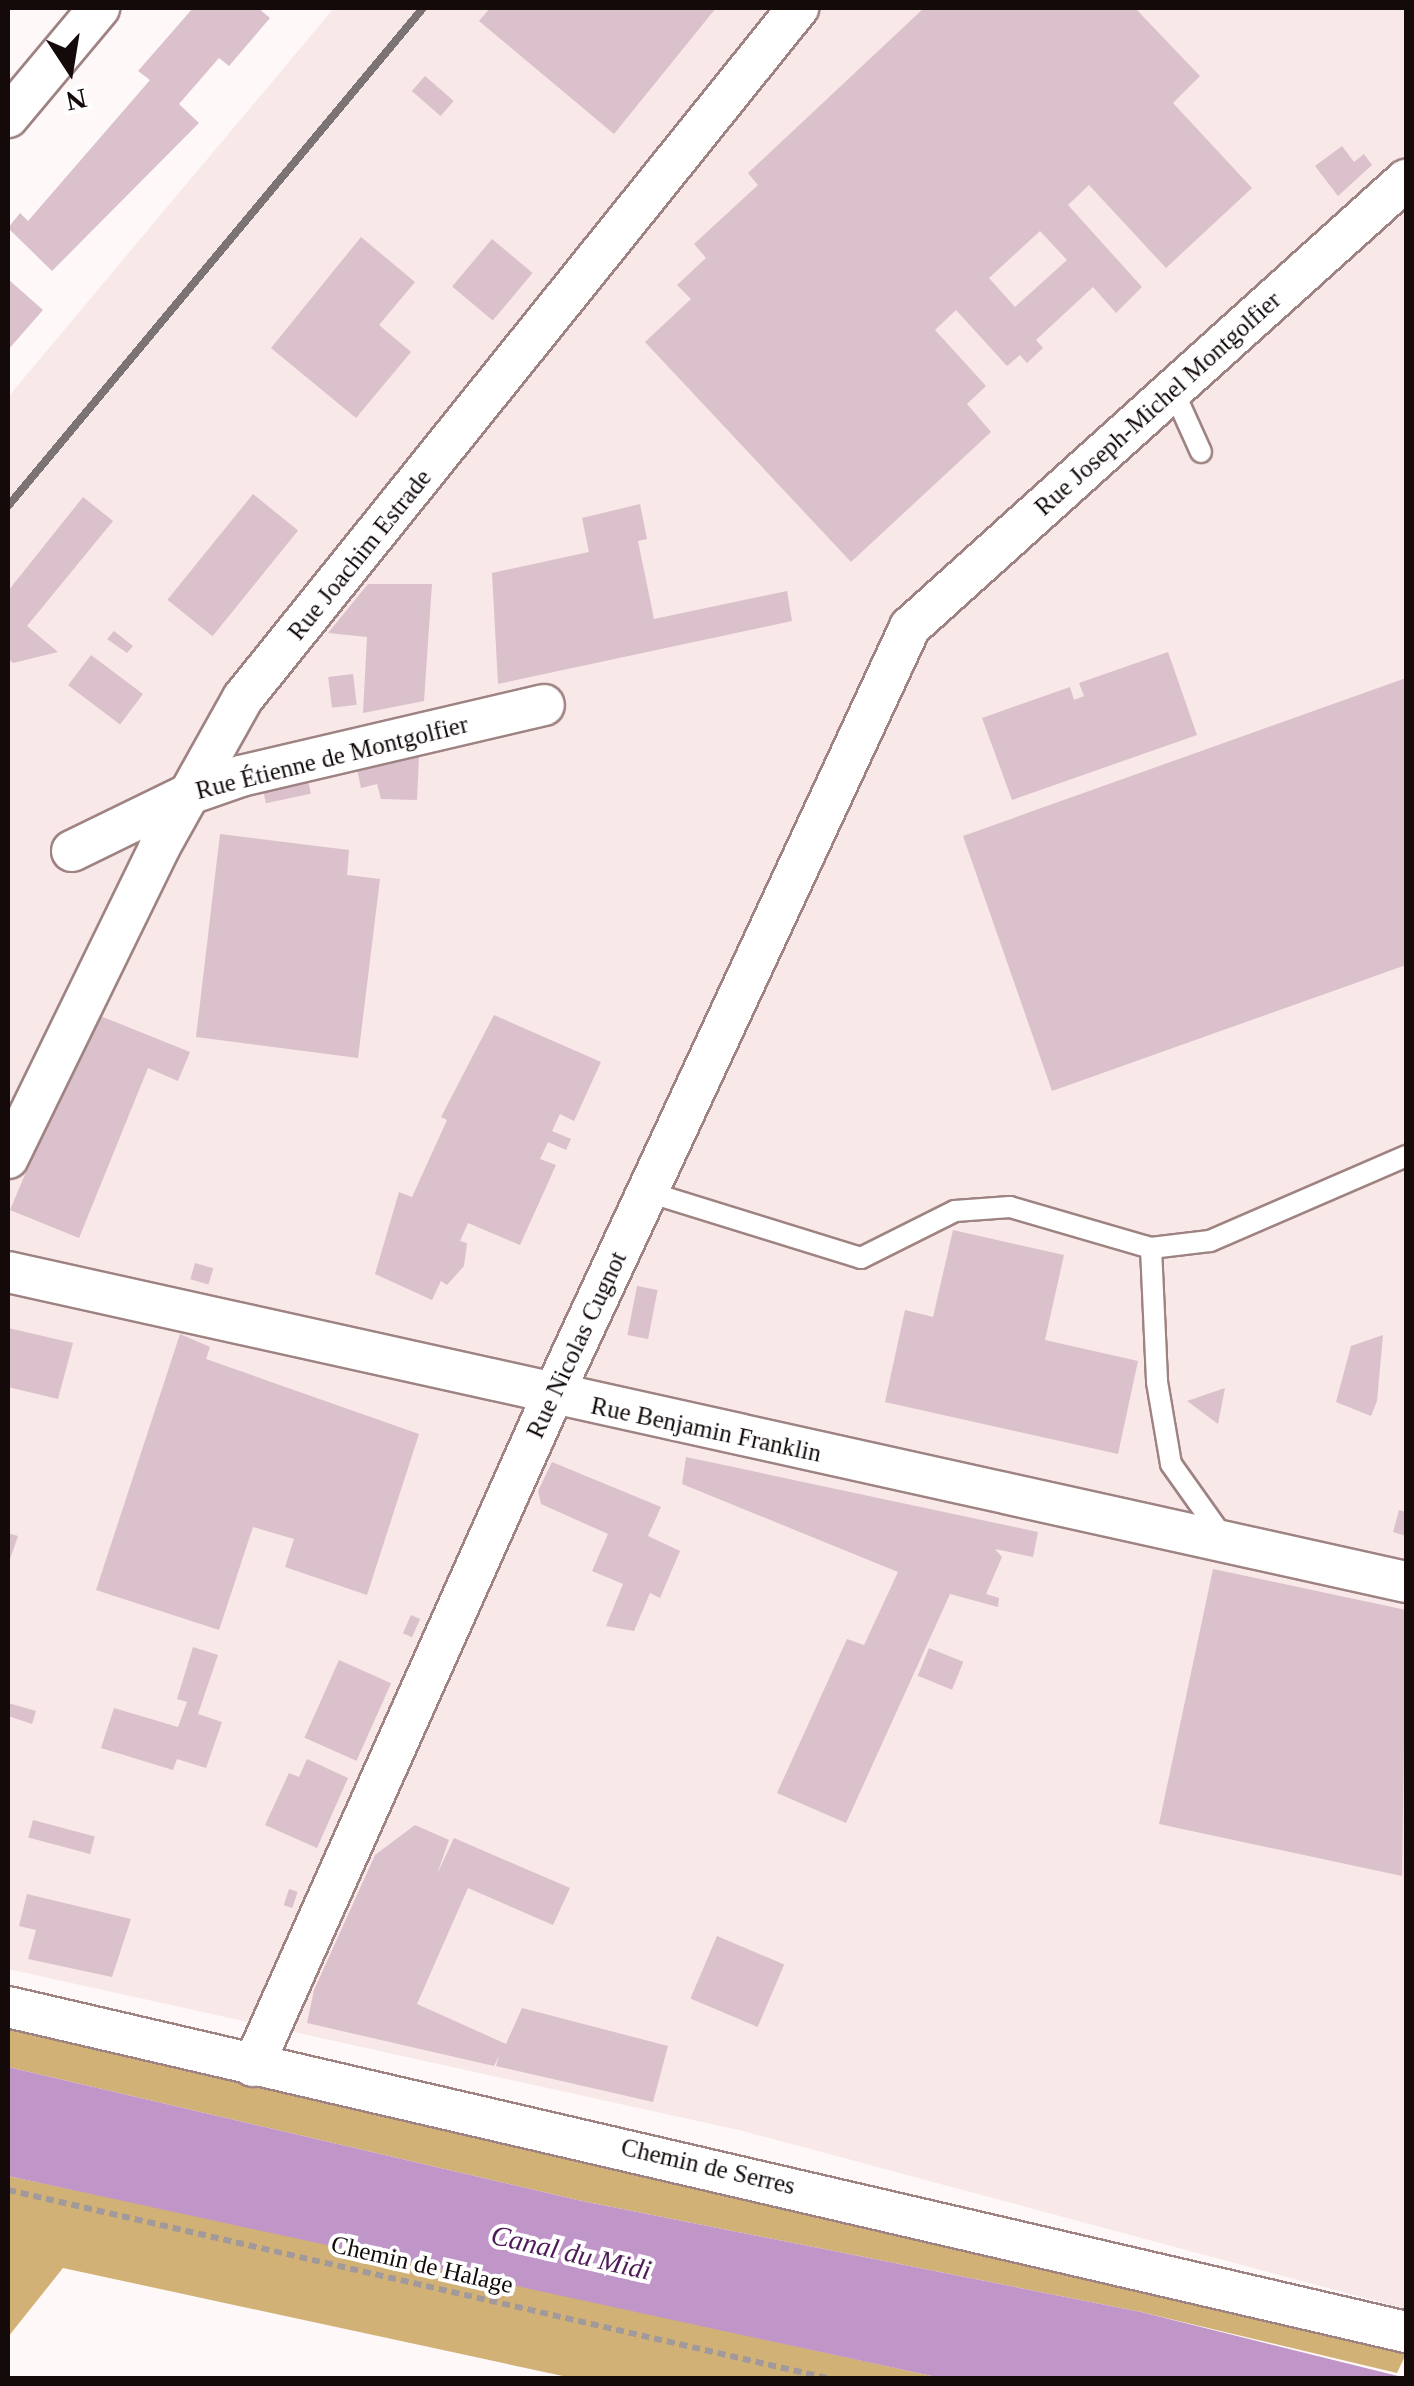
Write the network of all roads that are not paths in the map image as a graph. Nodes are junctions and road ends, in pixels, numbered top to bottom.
1 (99, 8) edge
2 (798, 8) edge
3 (22, 74) edge
4 (8, 117) edge
5 (1406, 180) edge
6 (1173, 390) junction
7 (1201, 452) dead end
8 (910, 627) joint
9 (544, 704) dead end
10 (187, 794) junction
11 (72, 851) dead end
12 (1406, 1156) edge
13 (8, 1158) edge
14 (648, 1192) junction
15 (1152, 1248) junction
16 (8, 1272) edge
17 (552, 1397) junction
18 (1226, 1542) junction
19 (1406, 1582) edge
20 (8, 2008) edge
21 (253, 2066) junction
22 (1406, 2332) edge

1 - 3 street
2 - 10 street, Rue Joachim Estrade
3 - 4 street
5 - 6 street, Rue Joseph-Michel Montgolfier
6 - 7 lane
6 - 8 street, Rue Joseph-Michel Montgolfier
8 - 14 street, Rue Nicolas Cugnot
9 - 10 street, Rue Étienne de Montgolfier
10 - 11 street, Rue Étienne de Montgolfier
10 - 13 street, Rue Joachim Estrade
12 - 15 lane
14 - 15 lane
14 - 17 street, Rue Nicolas Cugnot
15 - 18 lane
16 - 17 street, Rue Benjamin Franklin
17 - 18 street, Rue Benjamin Franklin
17 - 21 street, Rue Nicolas Cugnot
18 - 19 street, Rue Benjamin Franklin
20 - 21 street, Chemin de Serres
21 - 22 street, Chemin de Serres

